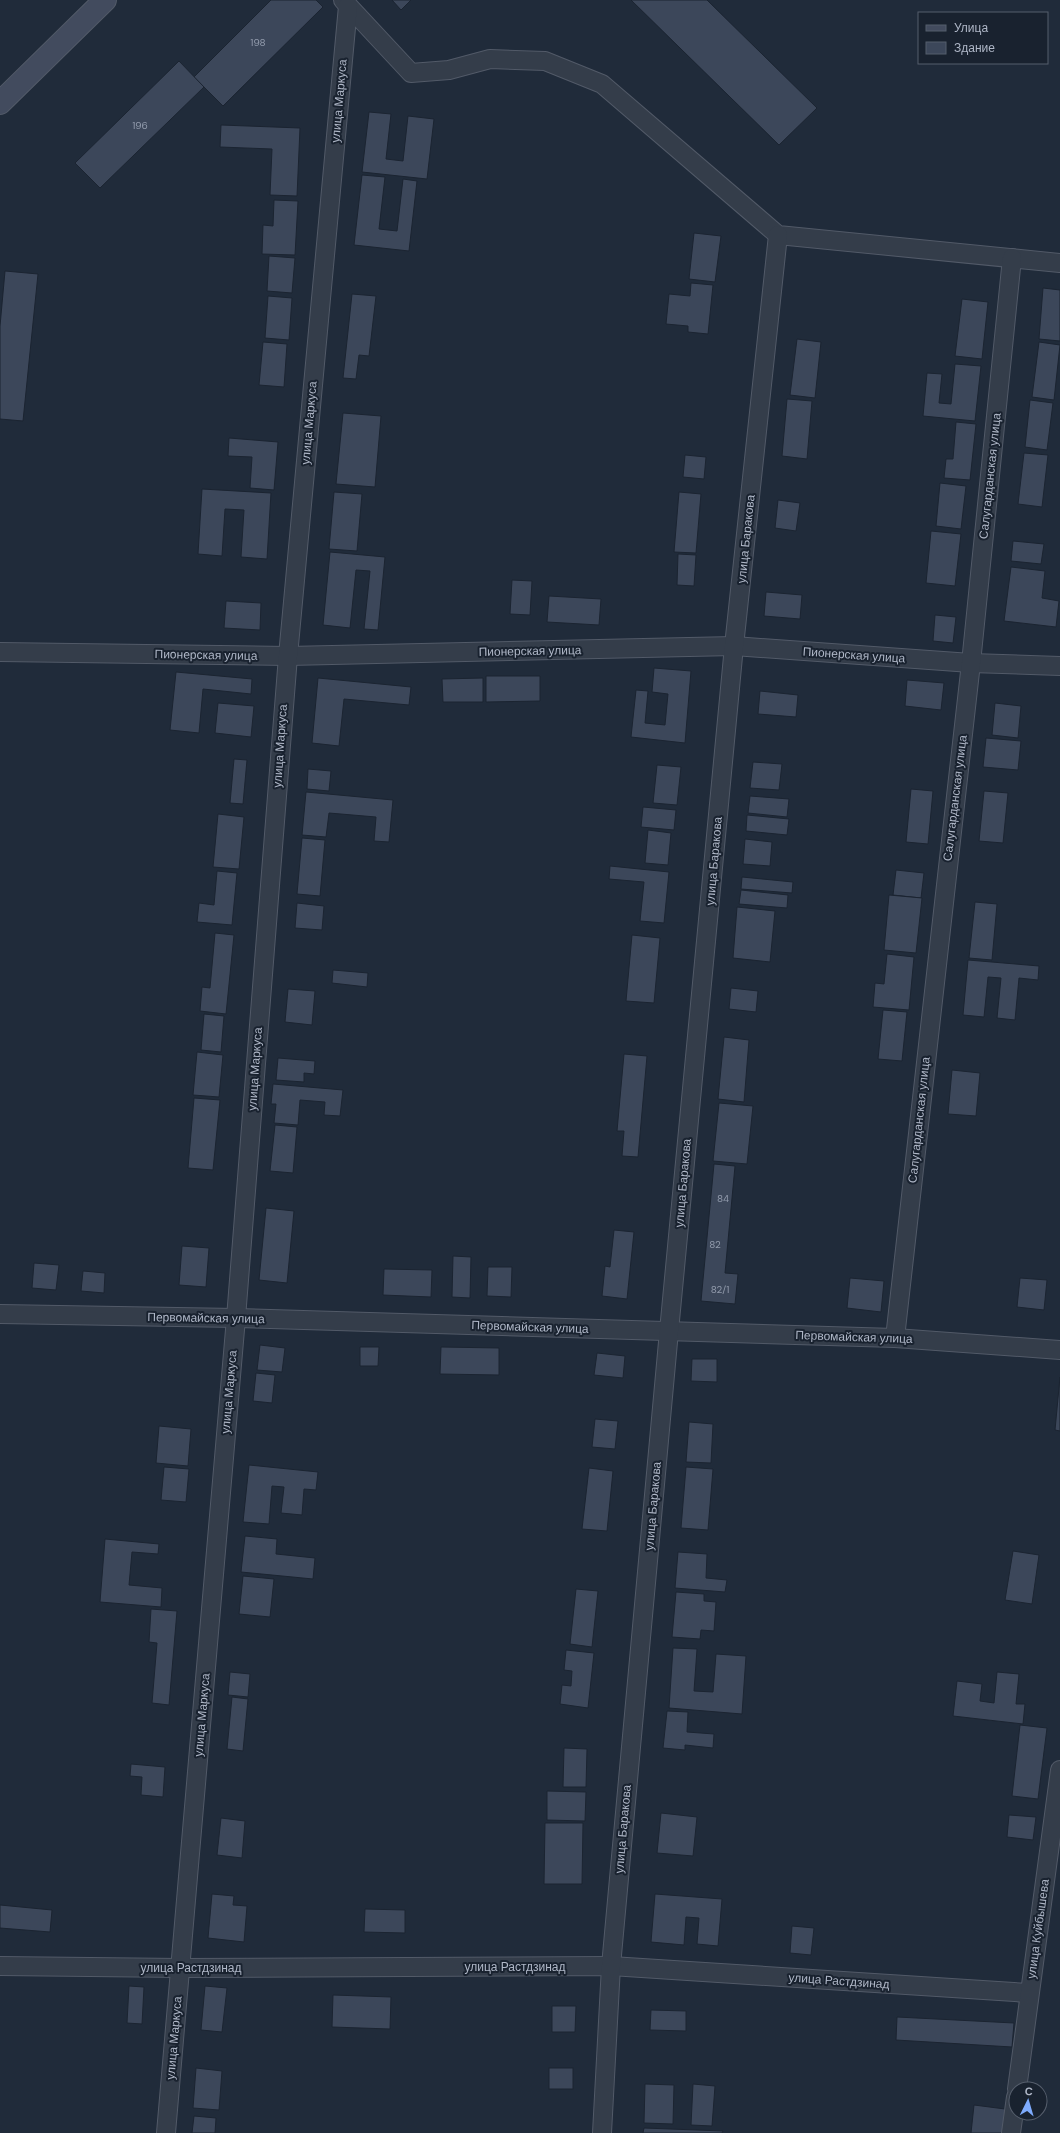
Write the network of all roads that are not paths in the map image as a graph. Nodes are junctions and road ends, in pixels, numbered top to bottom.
1 (105, 0) edge
2 (346, 3) edge
3 (0, 103) edge
4 (778, 235) junction
5 (1012, 258) junction
6 (1060, 263) edge
7 (734, 646) junction
8 (0, 652) edge
9 (288, 656) junction
10 (971, 664) junction
11 (1060, 666) edge
12 (0, 1314) edge
13 (236, 1318) junction
14 (668, 1331) junction
15 (895, 1338) junction
16 (1060, 1350) edge
17 (1060, 1770) edge
18 (0, 1966) edge
19 (611, 1966) junction
20 (180, 1968) junction
21 (1029, 1993) junction
22 (1018, 2081) edge
23 (1013, 2121) edge
24 (166, 2133) edge
25 (602, 2133) edge
26 (1011, 2133) edge

1 - 3 main road
2 - 4 street
2 - 9 street, улица Маркуса
4 - 5 street
4 - 7 street, улица Баракова
5 - 6 street
5 - 10 street, Салугарданская улица
7 - 9 street, Пионерская улица
7 - 10 street, Пионерская улица
7 - 14 street, улица Баракова
8 - 9 street, Пионерская улица
9 - 13 street, улица Маркуса
10 - 11 street, Пионерская улица
10 - 15 street, Салугарданская улица
12 - 13 street, Первомайская улица
13 - 14 street, Первомайская улица
13 - 20 street, улица Маркуса
14 - 15 street, Первомайская улица
14 - 19 street, улица Баракова
15 - 16 street, Первомайская улица
17 - 21 street, улица Куйбышева
18 - 20 street, улица Растдзинад
19 - 20 street, улица Растдзинад
19 - 21 street, улица Растдзинад
19 - 25 street, улица Баракова
20 - 24 street, улица Маркуса
21 - 22 street, улица Куйбышева
23 - 26 street

